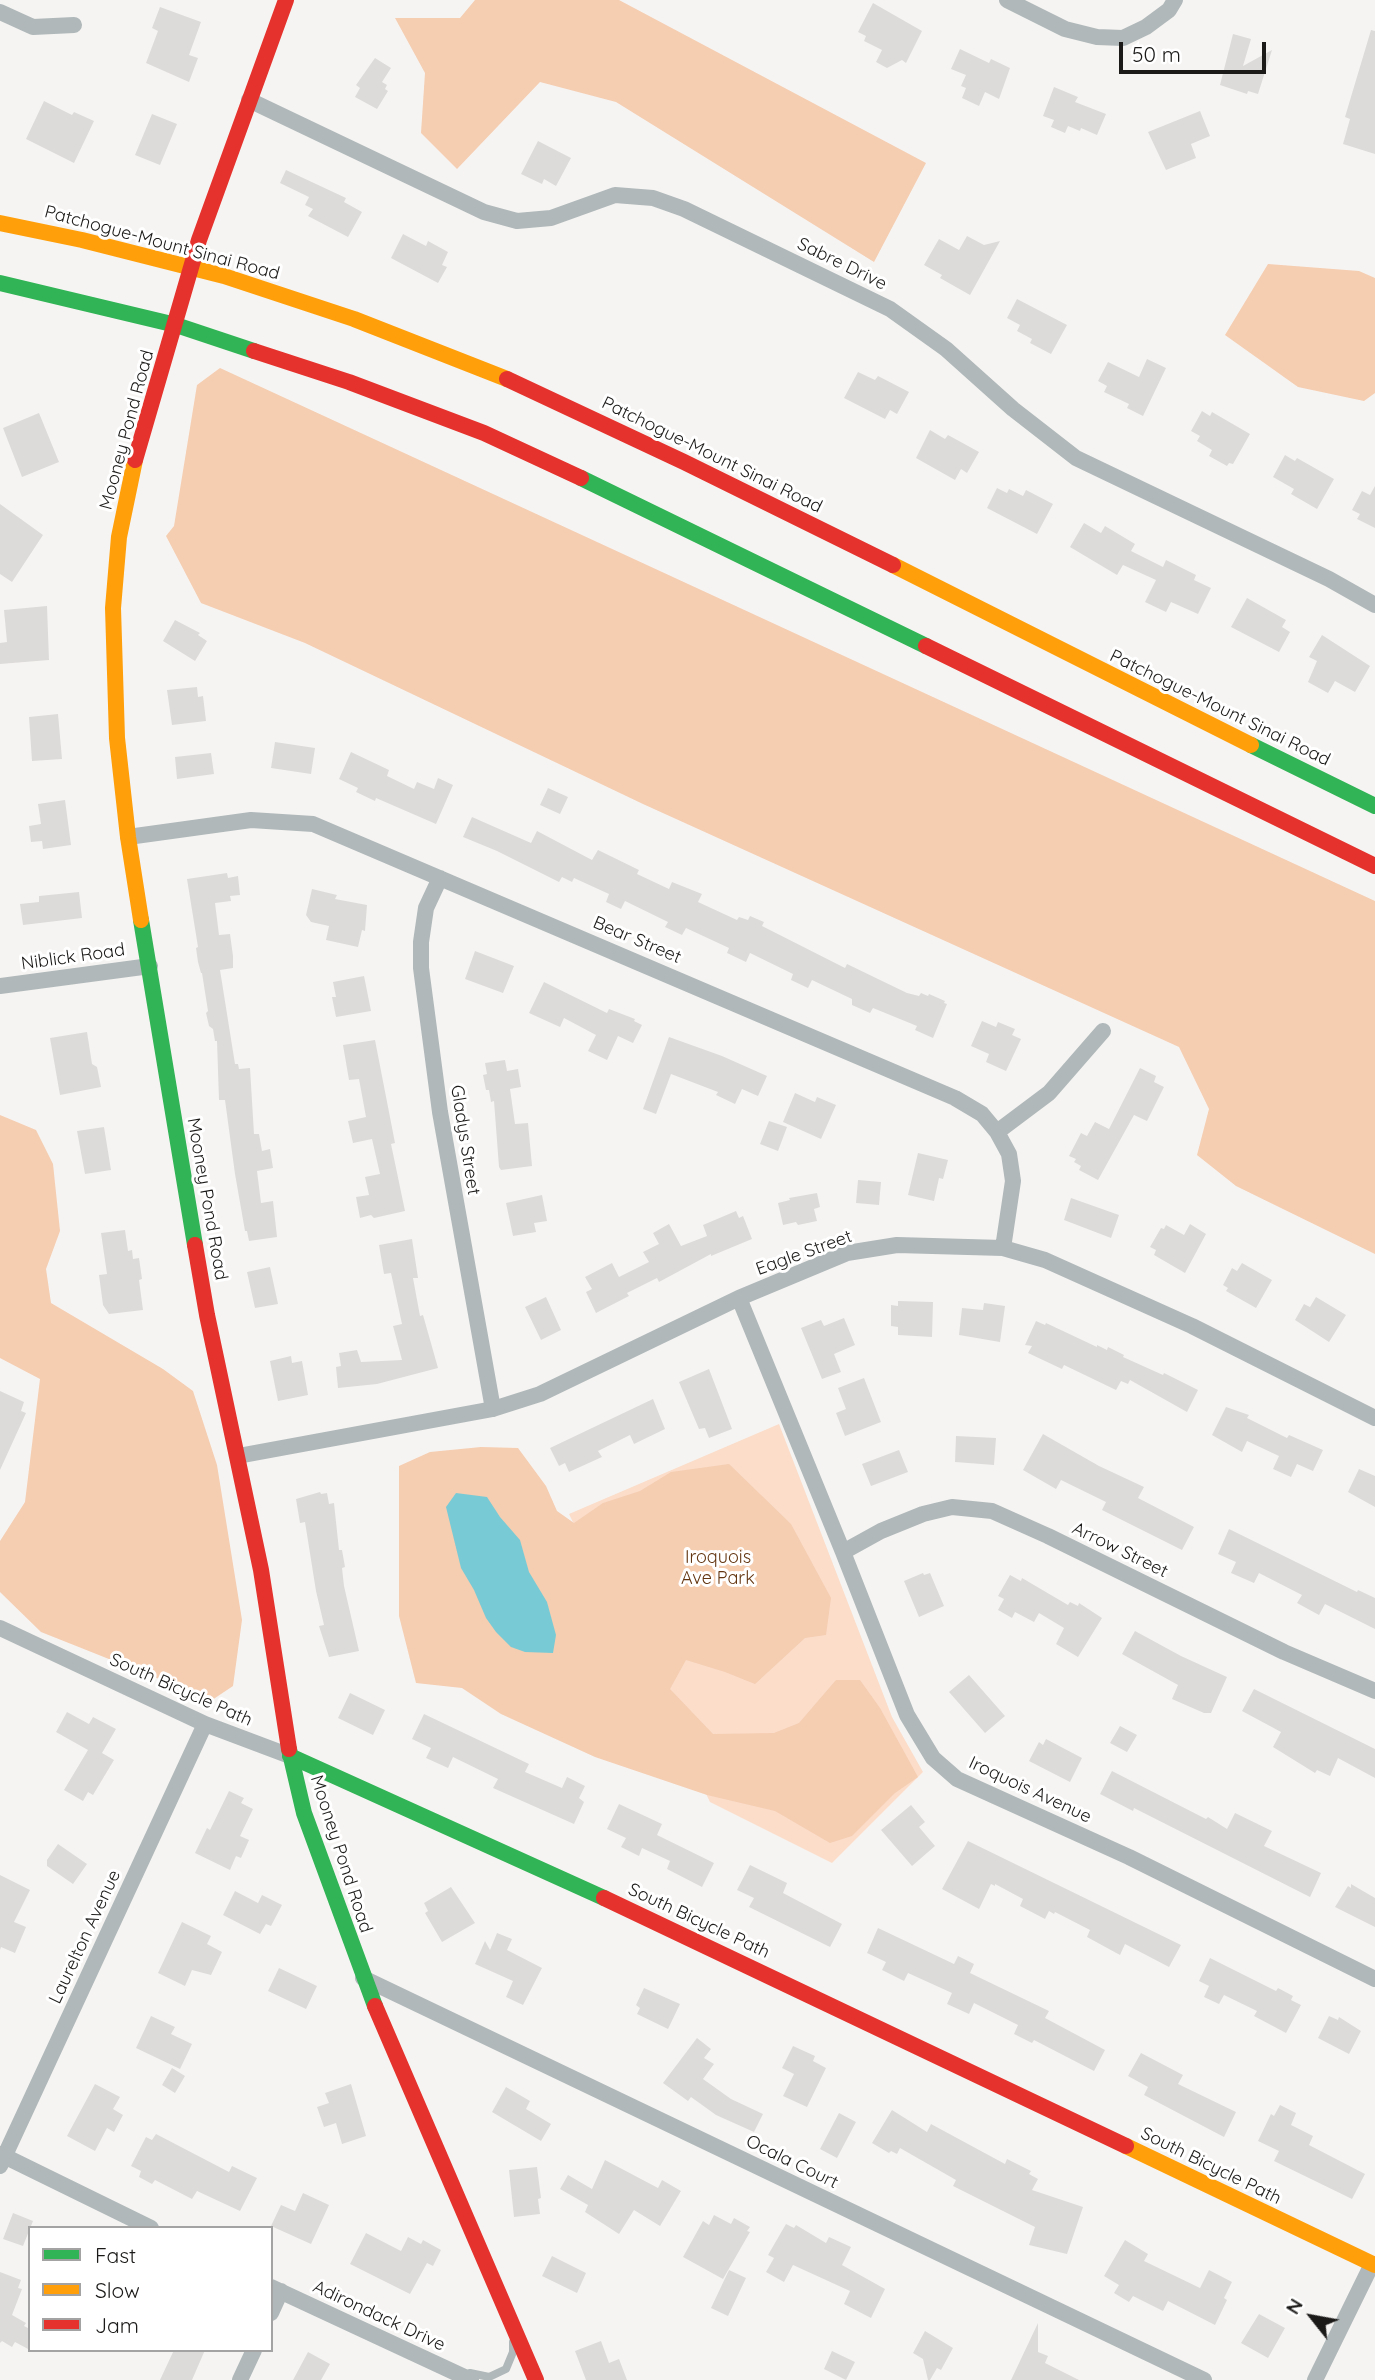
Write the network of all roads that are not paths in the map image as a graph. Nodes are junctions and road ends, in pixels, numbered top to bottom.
1 (286, 0) edge
2 (1007, 0) edge
3 (1175, 0) edge
4 (0, 12) edge
5 (74, 25) dead end
6 (249, 100) junction
7 (0, 223) edge
8 (193, 267) junction
9 (0, 283) edge
10 (176, 325) junction
11 (1375, 605) edge
12 (1375, 806) edge
13 (128, 836) junction
14 (1375, 866) edge
15 (440, 878) junction
16 (150, 966) junction
17 (0, 986) edge
18 (1103, 1031) dead end
19 (997, 1132) junction
20 (1003, 1248) junction
21 (739, 1298) junction
22 (493, 1409) junction
23 (1375, 1418) edge
24 (238, 1457) junction
25 (843, 1552) junction
26 (0, 1628) edge
27 (1375, 1690) edge
28 (205, 1724) junction
29 (290, 1756) junction
30 (363, 1978) junction
31 (1375, 1979) edge
32 (2, 2159) edge
33 (147, 2226) edge
34 (1374, 2265) edge
35 (276, 2289) edge
36 (512, 2325) junction
37 (253, 2352) edge
38 (441, 2365) junction
39 (240, 2380) edge
40 (471, 2380) edge
41 (536, 2380) edge
42 (1203, 2380) edge
43 (1315, 2380) edge

1 - 6 main road, Mooney Pond Road
2 - 3 street
4 - 5 street
6 - 8 main road, Mooney Pond Road
6 - 11 street, Sabre Drive
7 - 8 main road, Patchogue-Mount Sinai Road
8 - 10 main road, Mooney Pond Road
8 - 12 main road, Patchogue-Mount Sinai Road
9 - 10 main road
10 - 13 main road, Mooney Pond Road
10 - 14 main road
13 - 15 street, Bear Street
13 - 16 main road, Mooney Pond Road
15 - 19 street, Bear Street
15 - 22 street, Gladys Street
16 - 17 street, Niblick Road
16 - 24 main road, Mooney Pond Road
18 - 19 street
19 - 20 street, Bear Street
20 - 21 street, Eagle Street
20 - 23 street, Eagle Street
21 - 22 street, Eagle Street
21 - 25 street, Iroquois Avenue
22 - 24 street, Eagle Street
24 - 29 main road, Mooney Pond Road
25 - 27 street, Arrow Street
25 - 31 street, Iroquois Avenue
26 - 28 street, South Bicycle Path
28 - 29 street, South Bicycle Path
28 - 32 street, Laurelton Avenue
29 - 30 main road, Mooney Pond Road
29 - 34 main road, South Bicycle Path
30 - 36 main road, Mooney Pond Road
30 - 42 street, Ocala Court
32 - 33 street
34 - 43 street
35 - 38 street, Adirondack Drive
36 - 38 lane
36 - 41 main road, Mooney Pond Road
37 - 39 street
38 - 40 street, Adirondack Drive

